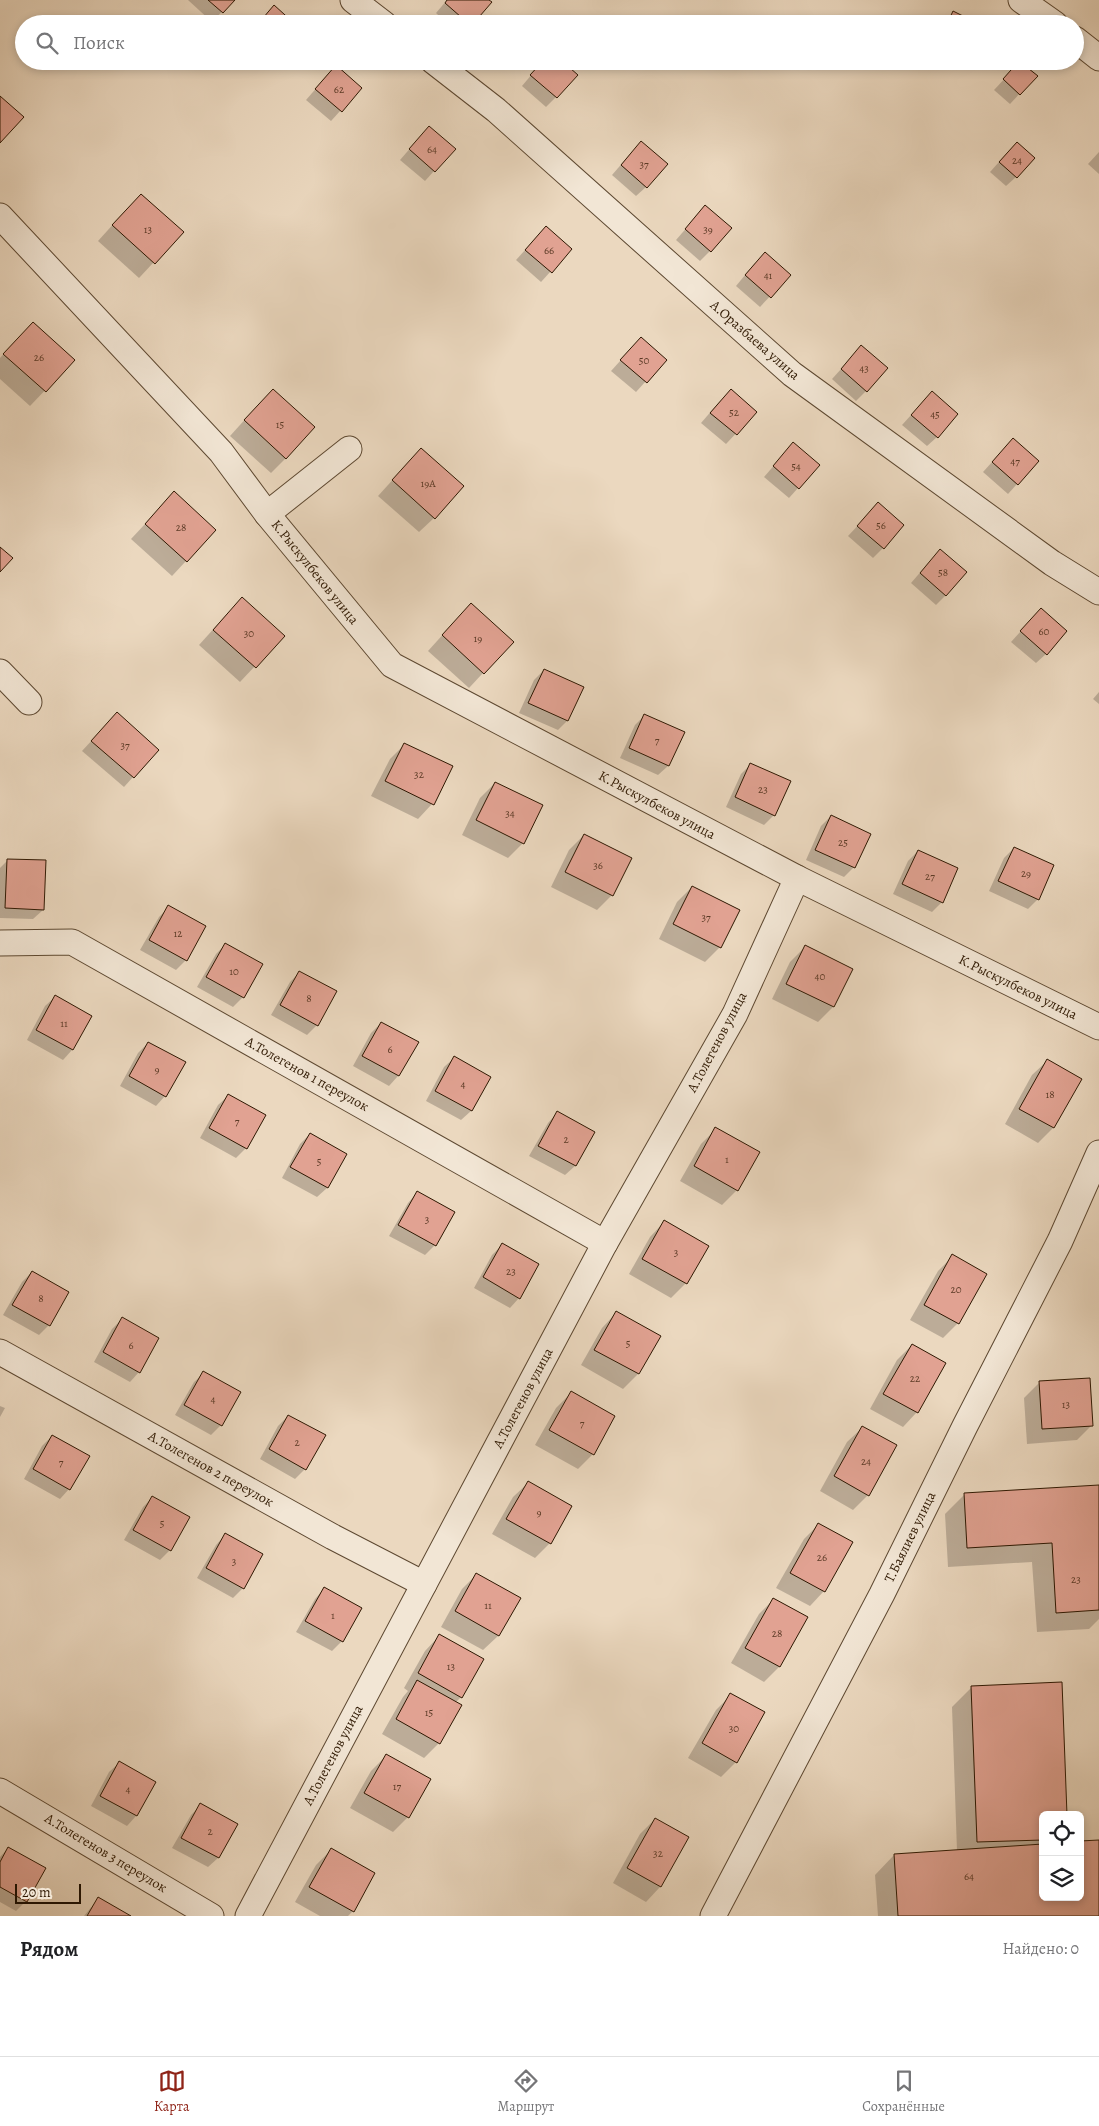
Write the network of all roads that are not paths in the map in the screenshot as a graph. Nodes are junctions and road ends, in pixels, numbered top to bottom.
1 (354, 0) edge
2 (1020, 0) edge
3 (373, 15) edge
4 (1042, 15) edge
5 (1084, 46) edge
6 (1099, 58) edge
7 (445, 70) edge
8 (0, 216) edge
9 (349, 450) dead end
10 (267, 514) junction
11 (1099, 592) edge
12 (0, 672) edge
13 (29, 702) dead end
14 (797, 878) junction
15 (0, 943) edge
16 (1099, 1027) edge
17 (1099, 1153) edge
18 (605, 1243) junction
19 (0, 1352) edge
20 (424, 1584) junction
21 (0, 1791) edge
22 (211, 1916) edge
23 (248, 1916) edge
24 (713, 1916) edge

1 - 3 street
2 - 4 street
5 - 6 street
7 - 11 street, А.Оразбаева улица
8 - 10 street, К.Рыскулбеков улица
9 - 10 street, К.Рыскулбеков улица
10 - 14 street, К.Рыскулбеков улица
12 - 13 street
14 - 16 street, К.Рыскулбеков улица
14 - 18 street, А.Толегенов улица
15 - 18 street, А.Толегенов 1 переулок
17 - 24 street, Т.Баялиев улица
18 - 20 street, А.Толегенов улица
19 - 20 street, А.Толегенов 2 переулок
20 - 23 street, А.Толегенов улица
21 - 22 street, А.Толегенов 3 переулок

